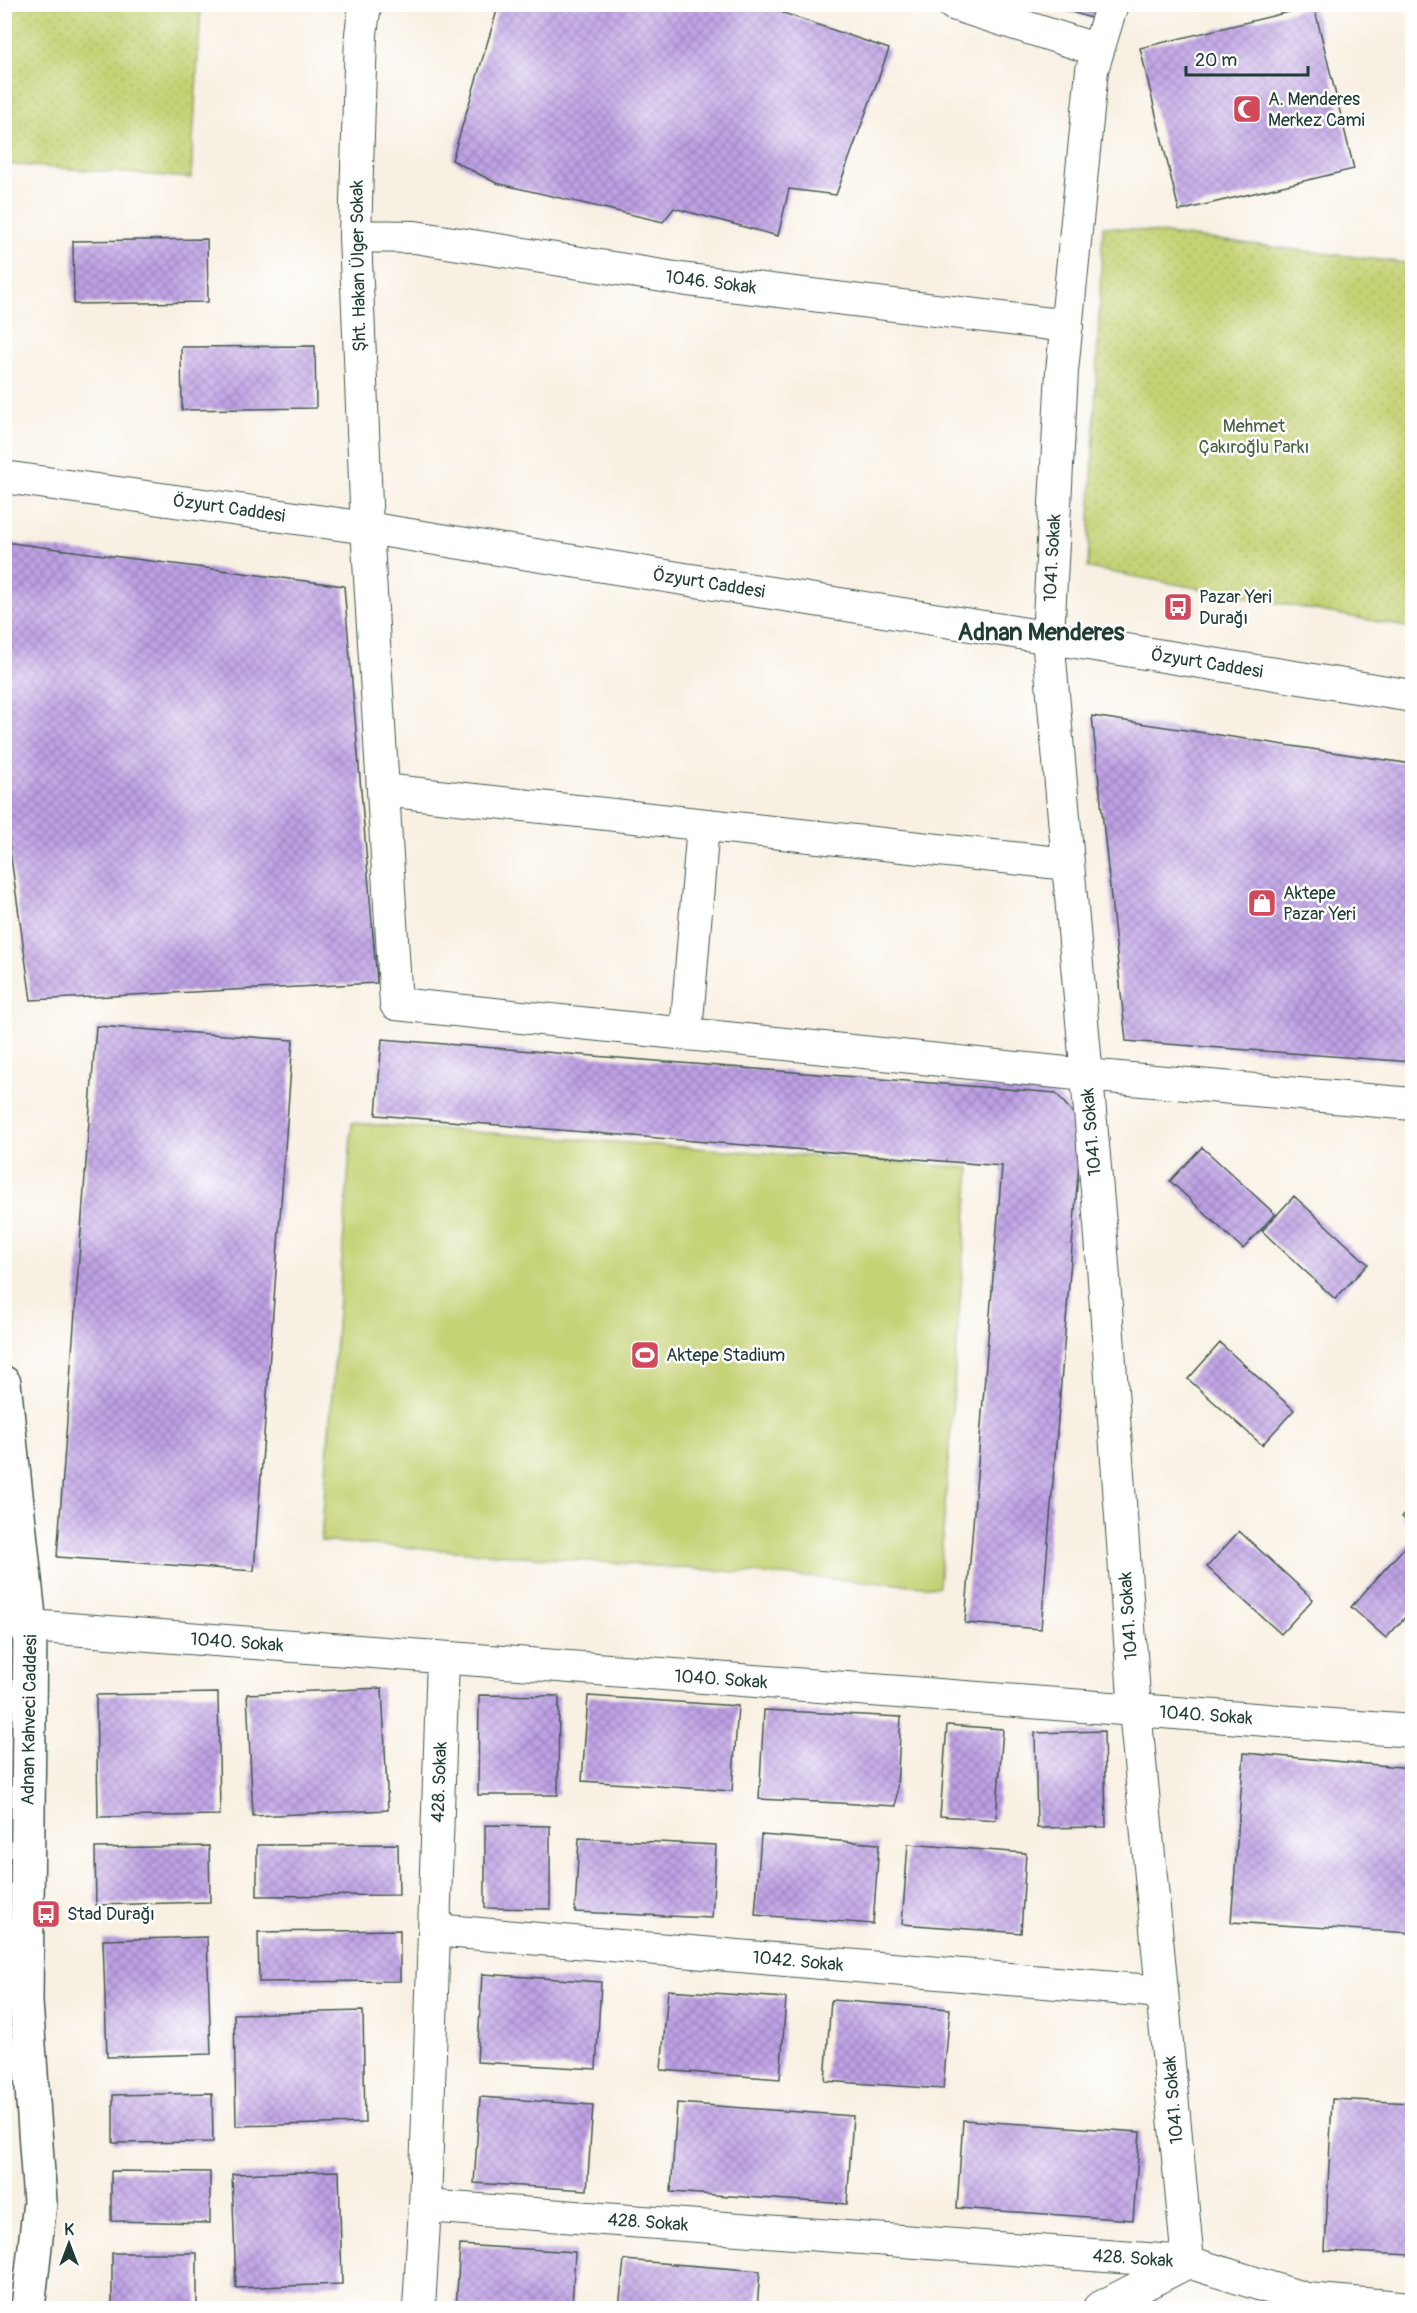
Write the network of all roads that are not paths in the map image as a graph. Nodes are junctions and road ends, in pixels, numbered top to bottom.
1 (364, 4) edge
2 (953, 4) edge
3 (1112, 4) edge
4 (1098, 50) junction
5 (355, 236) junction
6 (1067, 326) junction
7 (4, 477) edge
8 (367, 528) junction
9 (1048, 637) junction
10 (1413, 696) edge
11 (383, 790) junction
12 (703, 825) junction
13 (1068, 864) junction
14 (686, 1033) junction
15 (1086, 1075) junction
16 (1413, 1104) edge
17 (4, 1383) edge
18 (17, 1623) edge
19 (443, 1658) junction
20 (1135, 1710) junction
21 (1413, 1731) edge
22 (434, 1930) junction
23 (1162, 1992) junction
24 (15, 2000) edge
25 (425, 2206) junction
26 (1188, 2262) junction
27 (1303, 2304) edge
28 (28, 2308) edge
29 (419, 2308) edge
30 (1099, 2308) edge
31 (1413, 2308) edge

1 - 5 street, Şht. Hakan Ülger Sokak
2 - 4 street
3 - 4 street, 1041. Sokak
4 - 6 street, 1041. Sokak
5 - 6 street, 1046. Sokak
5 - 8 street, Şht. Hakan Ülger Sokak
6 - 9 street, 1041. Sokak
7 - 8 street, Özyurt Caddesi
8 - 9 street, Özyurt Caddesi
8 - 11 street, Şht. Hakan Ülger Sokak
9 - 10 street, Özyurt Caddesi
9 - 13 street, 1041. Sokak
11 - 12 street
11 - 14 street, Şht. Hakan Ülger Sokak
12 - 13 street
12 - 14 street
13 - 15 street, 1041. Sokak
14 - 15 street
15 - 16 street
15 - 20 street, 1041. Sokak
17 - 18 street, Adnan Kahveci Caddesi
18 - 19 street, 1040. Sokak
18 - 24 street, Adnan Kahveci Caddesi
19 - 20 street, 1040. Sokak
19 - 22 street, 428. Sokak
20 - 21 street, 1040. Sokak
20 - 23 street, 1041. Sokak
22 - 23 street, 1042. Sokak
22 - 25 street, 428. Sokak
23 - 26 street, 1041. Sokak
24 - 28 street, Adnan Kahveci Caddesi
25 - 26 street, 428. Sokak
25 - 29 street
26 - 27 street, 428. Sokak
26 - 30 street
27 - 31 street, 428. Sokak

